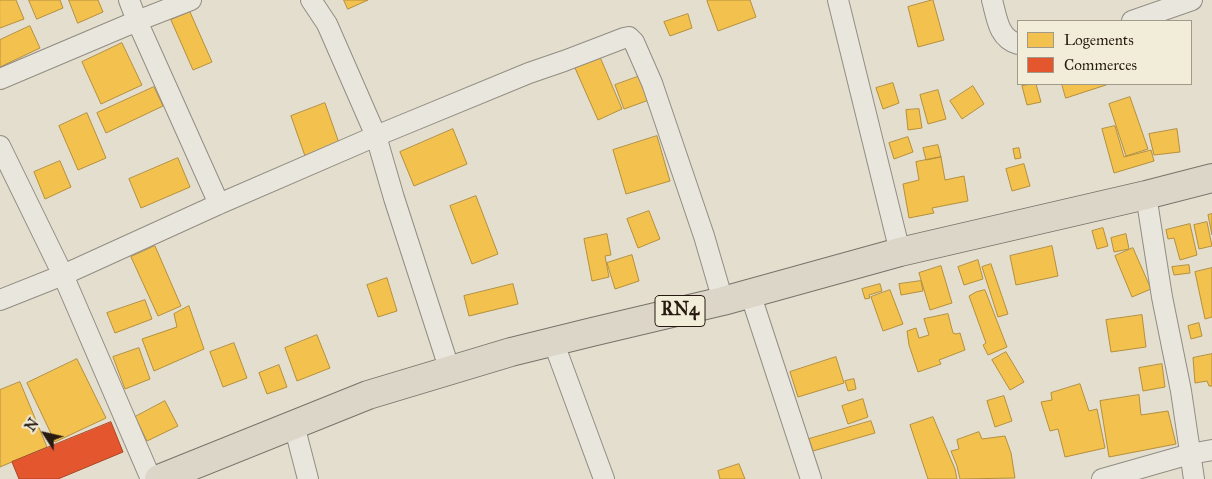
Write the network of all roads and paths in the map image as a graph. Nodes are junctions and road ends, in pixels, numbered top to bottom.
1 (128, 0) edge
2 (191, 0) edge
3 (310, 0) edge
4 (838, 0) edge
5 (992, 0) edge
6 (1192, 0) edge
7 (1135, 20) edge
8 (137, 21) junction
9 (1017, 43) edge
10 (0, 79) edge
11 (376, 136) junction
12 (0, 146) edge
13 (1212, 178) edge
14 (1146, 195) junction
15 (219, 204) junction
16 (900, 252) junction
17 (63, 275) junction
18 (750, 293) junction
19 (0, 300) edge
20 (723, 301) junction
21 (553, 341) junction
22 (450, 371) junction
23 (294, 425) junction
24 (1212, 450) edge
25 (1190, 454) junction
26 (151, 479) edge
27 (159, 479) edge
28 (308, 479) edge
29 (604, 479) edge
30 (811, 479) edge
31 (1102, 479) edge
32 (1194, 479) edge

1 - 8 street
2 - 8 street
3 - 11 street
4 - 16 street
5 - 9 street
6 - 7 street
8 - 10 street
8 - 15 street
11 - 15 street
11 - 20 street
11 - 22 street
12 - 17 street
13 - 14 highway, RN4
14 - 16 highway, RN4
14 - 25 street
15 - 17 street
16 - 18 highway, RN4
17 - 19 street
17 - 26 street
18 - 20 highway, RN4
18 - 30 street
20 - 21 highway, RN4
21 - 22 highway, RN4
21 - 29 street
22 - 23 highway, RN4
23 - 27 highway, RN4
23 - 28 street
24 - 25 street
25 - 31 street
25 - 32 street

